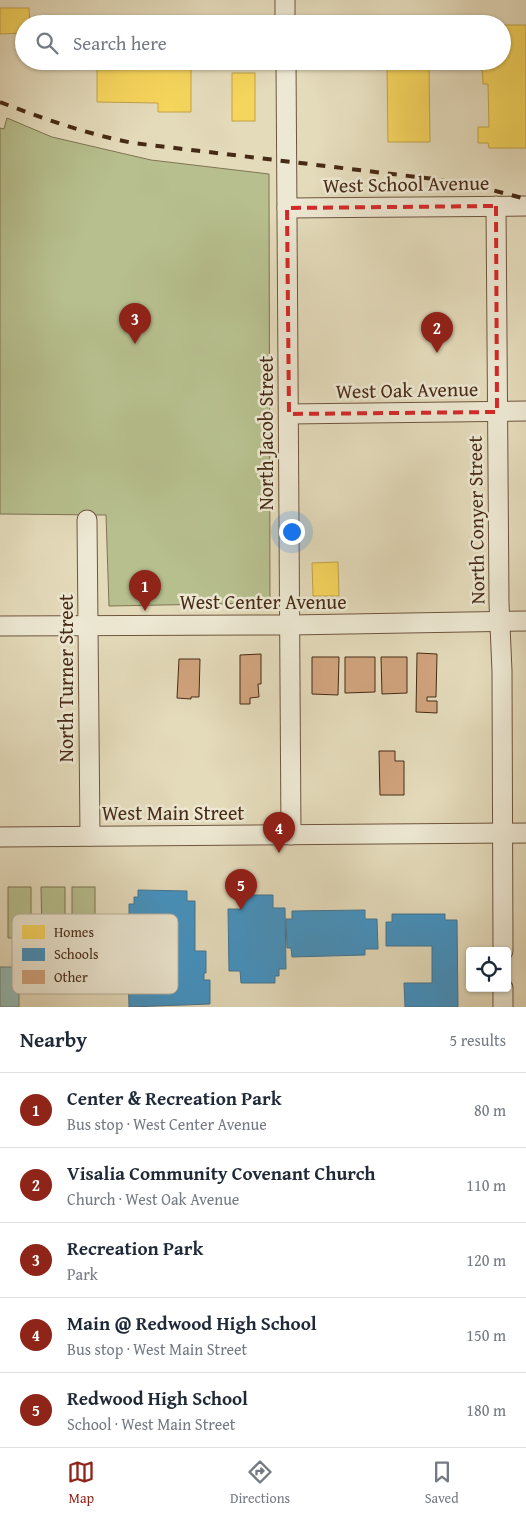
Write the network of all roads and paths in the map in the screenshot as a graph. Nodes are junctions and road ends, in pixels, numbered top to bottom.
1 (285, 0) edge
2 (285, 15) edge
3 (286, 70) edge
4 (496, 206) junction
5 (526, 206) edge
6 (287, 208) junction
7 (497, 412) junction
8 (526, 412) edge
9 (289, 414) junction
10 (87, 520) dead end
11 (499, 621) junction
12 (526, 621) edge
13 (290, 625) junction
14 (0, 626) edge
15 (88, 626) junction
16 (502, 833) junction
17 (526, 833) edge
18 (292, 835) junction
19 (90, 836) junction
20 (0, 837) edge
21 (503, 947) edge
22 (503, 992) edge
23 (503, 1007) edge

1 - 2 street
3 - 6 street, North Jacob Street
4 - 5 street, West School Avenue
4 - 6 street, West School Avenue
4 - 7 street, North Conyer Street
6 - 9 street, North Jacob Street
7 - 8 street, West Oak Avenue
7 - 9 street, West Oak Avenue
7 - 11 street, North Conyer Street
9 - 13 street, North Jacob Street
10 - 15 street, North Turner Street
11 - 12 street, West Center Avenue
11 - 13 street, West Center Avenue
11 - 16 street, North Conyer Street
13 - 15 street, West Center Avenue
13 - 18 street, North Jacob Street
14 - 15 street, West Center Avenue
15 - 19 street, North Turner Street
16 - 17 street, West Main Street
16 - 18 street, West Main Street
16 - 21 street, North Conyer Street
18 - 19 street, West Main Street
19 - 20 street, West Main Street
22 - 23 street

